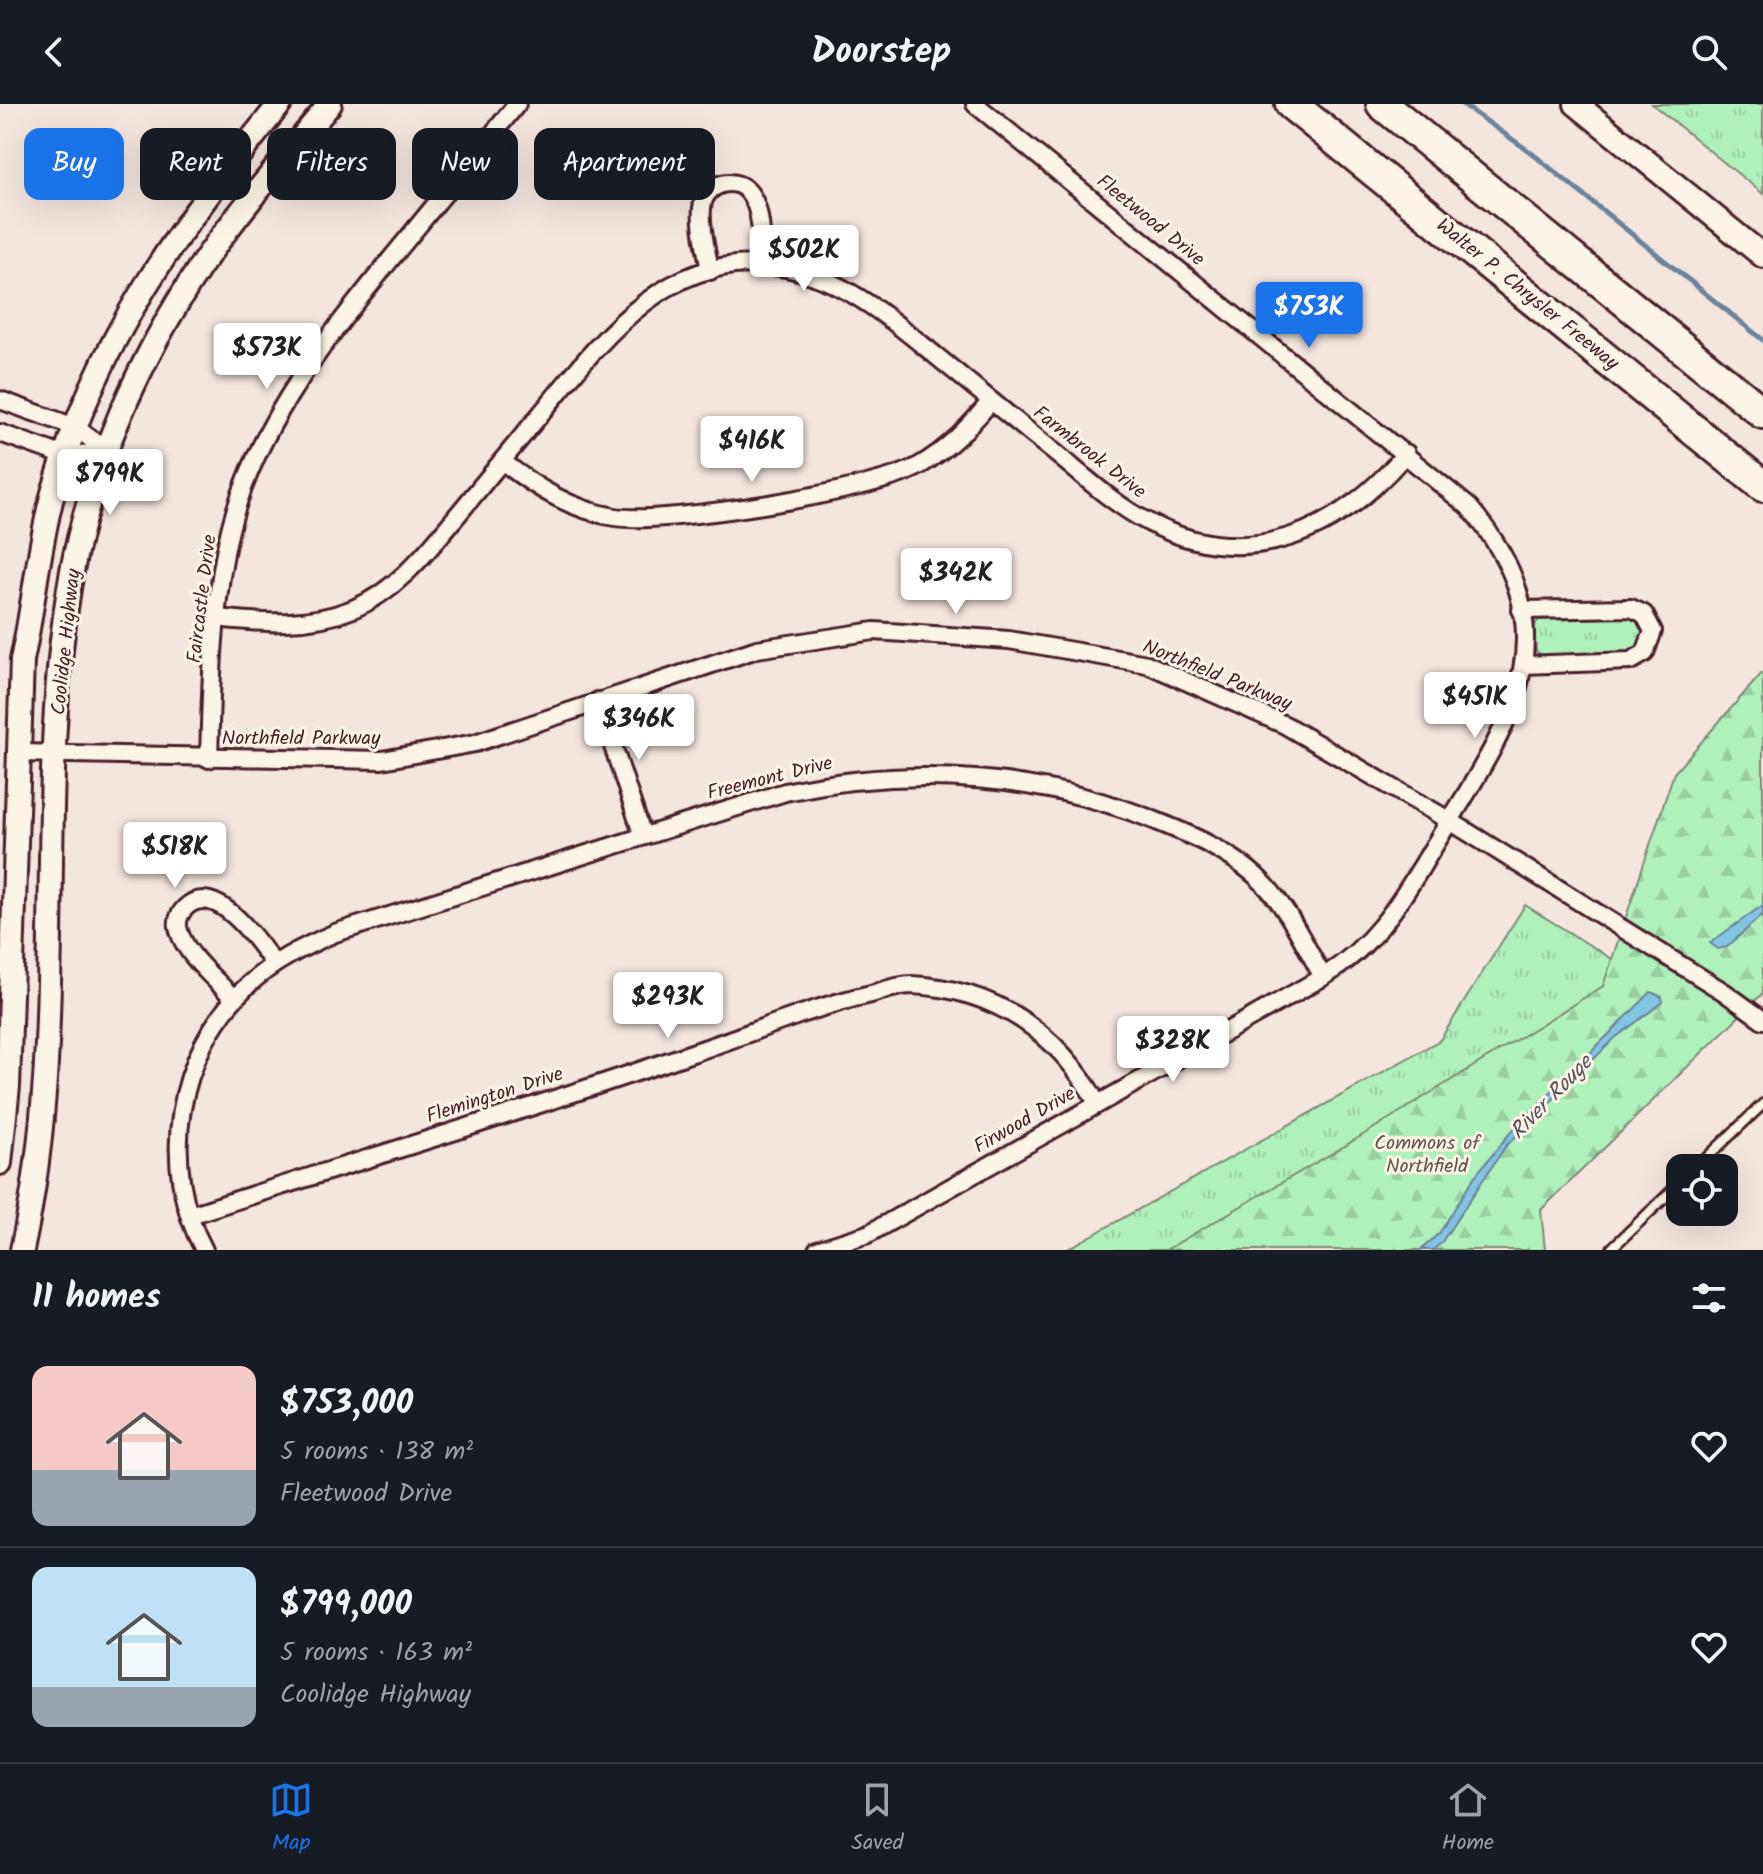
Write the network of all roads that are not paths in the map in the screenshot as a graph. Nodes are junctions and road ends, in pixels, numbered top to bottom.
1 (280, 104) edge
2 (330, 104) edge
3 (517, 104) edge
4 (975, 104) edge
5 (1291, 104) edge
6 (1382, 104) edge
7 (1576, 104) edge
8 (1763, 256) edge
9 (762, 265) junction
10 (710, 271) junction
11 (0, 400) edge
12 (991, 401) junction
13 (1763, 413) edge
14 (75, 427) junction
15 (0, 433) edge
16 (107, 451) junction
17 (1406, 453) junction
18 (65, 456) junction
19 (502, 461) junction
20 (1763, 486) edge
21 (1521, 610) junction
22 (216, 618) junction
23 (1523, 665) junction
24 (598, 701) junction
25 (17, 753) junction
26 (56, 754) junction
27 (209, 759) junction
28 (1450, 821) junction
29 (643, 836) junction
30 (274, 964) junction
31 (1323, 977) junction
32 (234, 999) junction
33 (1763, 1020) edge
34 (1097, 1103) junction
35 (1763, 1104) edge
36 (1711, 1154) edge
37 (0, 1163) edge
38 (1666, 1196) edge
39 (190, 1215) junction
40 (22, 1250) edge
41 (204, 1250) edge
42 (817, 1250) edge
43 (1614, 1250) edge

1 - 14 main road, Coolidge Highway
2 - 16 main road, Coolidge Highway
3 - 22 street, Faircastle Drive
4 - 17 street, Fleetwood Drive
5 - 20 highway, Walter P. Chrysler Freeway
6 - 13 highway
7 - 8 main road
9 - 10 street, Farmbrook Drive
9 - 10 street
9 - 12 street, Farmbrook Drive
10 - 19 street, Farmbrook Drive
11 - 14 street
12 - 17 street, Farmbrook Drive
12 - 19 street
14 - 16 street
14 - 18 main road, Coolidge Highway
15 - 18 street
16 - 18 street
16 - 26 main road, Coolidge Highway
17 - 21 street, Fleetwood Drive
18 - 25 main road, Coolidge Highway
19 - 22 street, Farmbrook Drive
21 - 23 street, Fleetwood Drive
21 - 23 street
22 - 27 street, Faircastle Drive
23 - 28 street, Fleetwood Drive
24 - 27 street, Northfield Parkway
24 - 28 street, Northfield Parkway
24 - 29 street
25 - 26 street, Northfield Parkway
25 - 37 main road, Coolidge Highway
26 - 27 street, Northfield Parkway
26 - 40 main road, Coolidge Highway
28 - 31 street, Firwood Drive
28 - 33 street, Northfield Parkway
29 - 30 street, Freemont Drive
29 - 31 street, Freemont Drive
30 - 32 street, Freemont Drive
30 - 32 street
31 - 34 street, Firwood Drive
32 - 39 street, Freemont Drive
34 - 39 street, Flemington Drive
34 - 42 street, Firwood Drive
35 - 36 lane
38 - 43 lane
39 - 41 street

